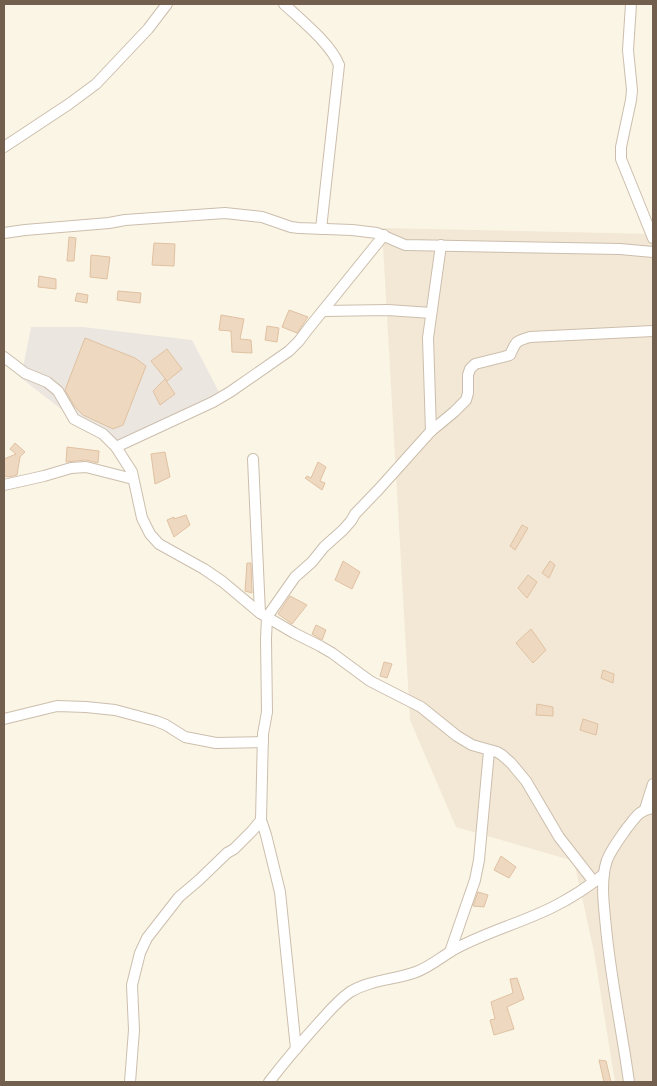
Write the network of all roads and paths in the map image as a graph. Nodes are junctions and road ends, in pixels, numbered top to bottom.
1 (167, 4) edge
2 (284, 4) edge
3 (631, 4) edge
4 (4, 147) edge
5 (321, 229) junction
6 (4, 233) edge
7 (384, 236) junction
8 (653, 238) edge
9 (441, 245) junction
10 (653, 252) edge
11 (323, 311) junction
12 (431, 314) junction
13 (653, 331) edge
14 (4, 357) edge
15 (431, 431) junction
16 (116, 446) junction
17 (253, 460) dead end
18 (133, 479) junction
19 (4, 485) edge
20 (264, 615) junction
21 (4, 719) edge
22 (263, 742) junction
23 (489, 751) junction
24 (653, 784) edge
25 (649, 808) edge
26 (261, 820) junction
27 (604, 874) junction
28 (594, 882) junction
29 (450, 952) junction
30 (296, 1049) junction
31 (130, 1082) edge
32 (269, 1082) edge
33 (629, 1082) edge

1 - 4 street
2 - 5 street
3 - 8 street
5 - 6 street
5 - 7 street
7 - 9 street
7 - 11 street
9 - 10 street
9 - 12 street
11 - 12 street
11 - 16 street
12 - 15 street
13 - 15 street
14 - 16 street
15 - 20 street
16 - 18 street
17 - 20 street
18 - 19 street
18 - 20 street
20 - 22 street
20 - 23 street
21 - 22 street
22 - 26 street
23 - 28 street
23 - 29 street
24 - 25 street
25 - 27 street
26 - 30 street
26 - 31 street
27 - 28 street
27 - 33 street
28 - 29 street
29 - 30 street
30 - 32 street

